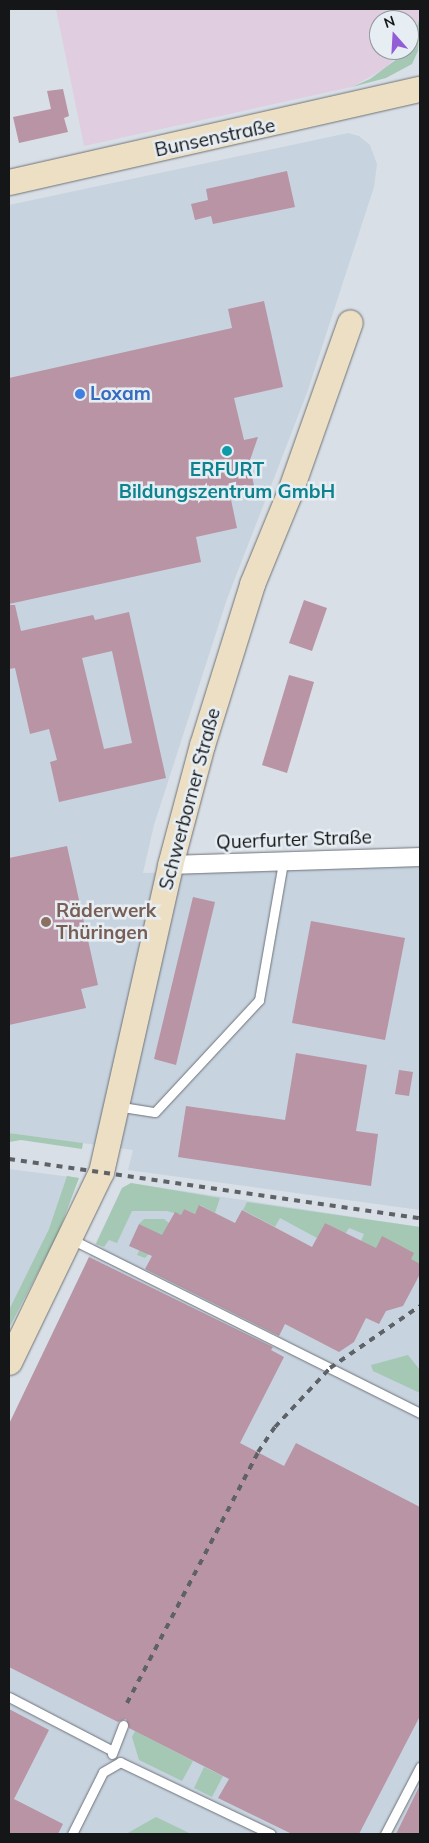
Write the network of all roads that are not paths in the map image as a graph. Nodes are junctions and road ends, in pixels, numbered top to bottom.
1 (420, 89) edge
2 (9, 182) edge
3 (350, 322) dead end
4 (420, 857) edge
5 (283, 863) junction
6 (170, 865) junction
7 (116, 1106) junction
8 (71, 1239) junction
9 (9, 1362) edge
10 (420, 1413) edge
11 (9, 1697) edge
12 (123, 1725) dead end
13 (111, 1750) junction
14 (115, 1762) junction
15 (420, 1767) edge
16 (72, 1834) edge
17 (271, 1834) edge
18 (385, 1834) edge

1 - 2 street, Bunsenstraße
3 - 6 street, Schwerborner Straße
4 - 5 street, Querfurter Straße
5 - 6 street, Querfurter Straße
5 - 7 lane
6 - 7 street, Schwerborner Straße
7 - 8 street, Schwerborner Straße
8 - 9 street, Schwerborner Straße
8 - 10 lane
11 - 13 lane
12 - 13 lane
13 - 14 lane
14 - 16 lane
14 - 17 lane
15 - 18 lane

